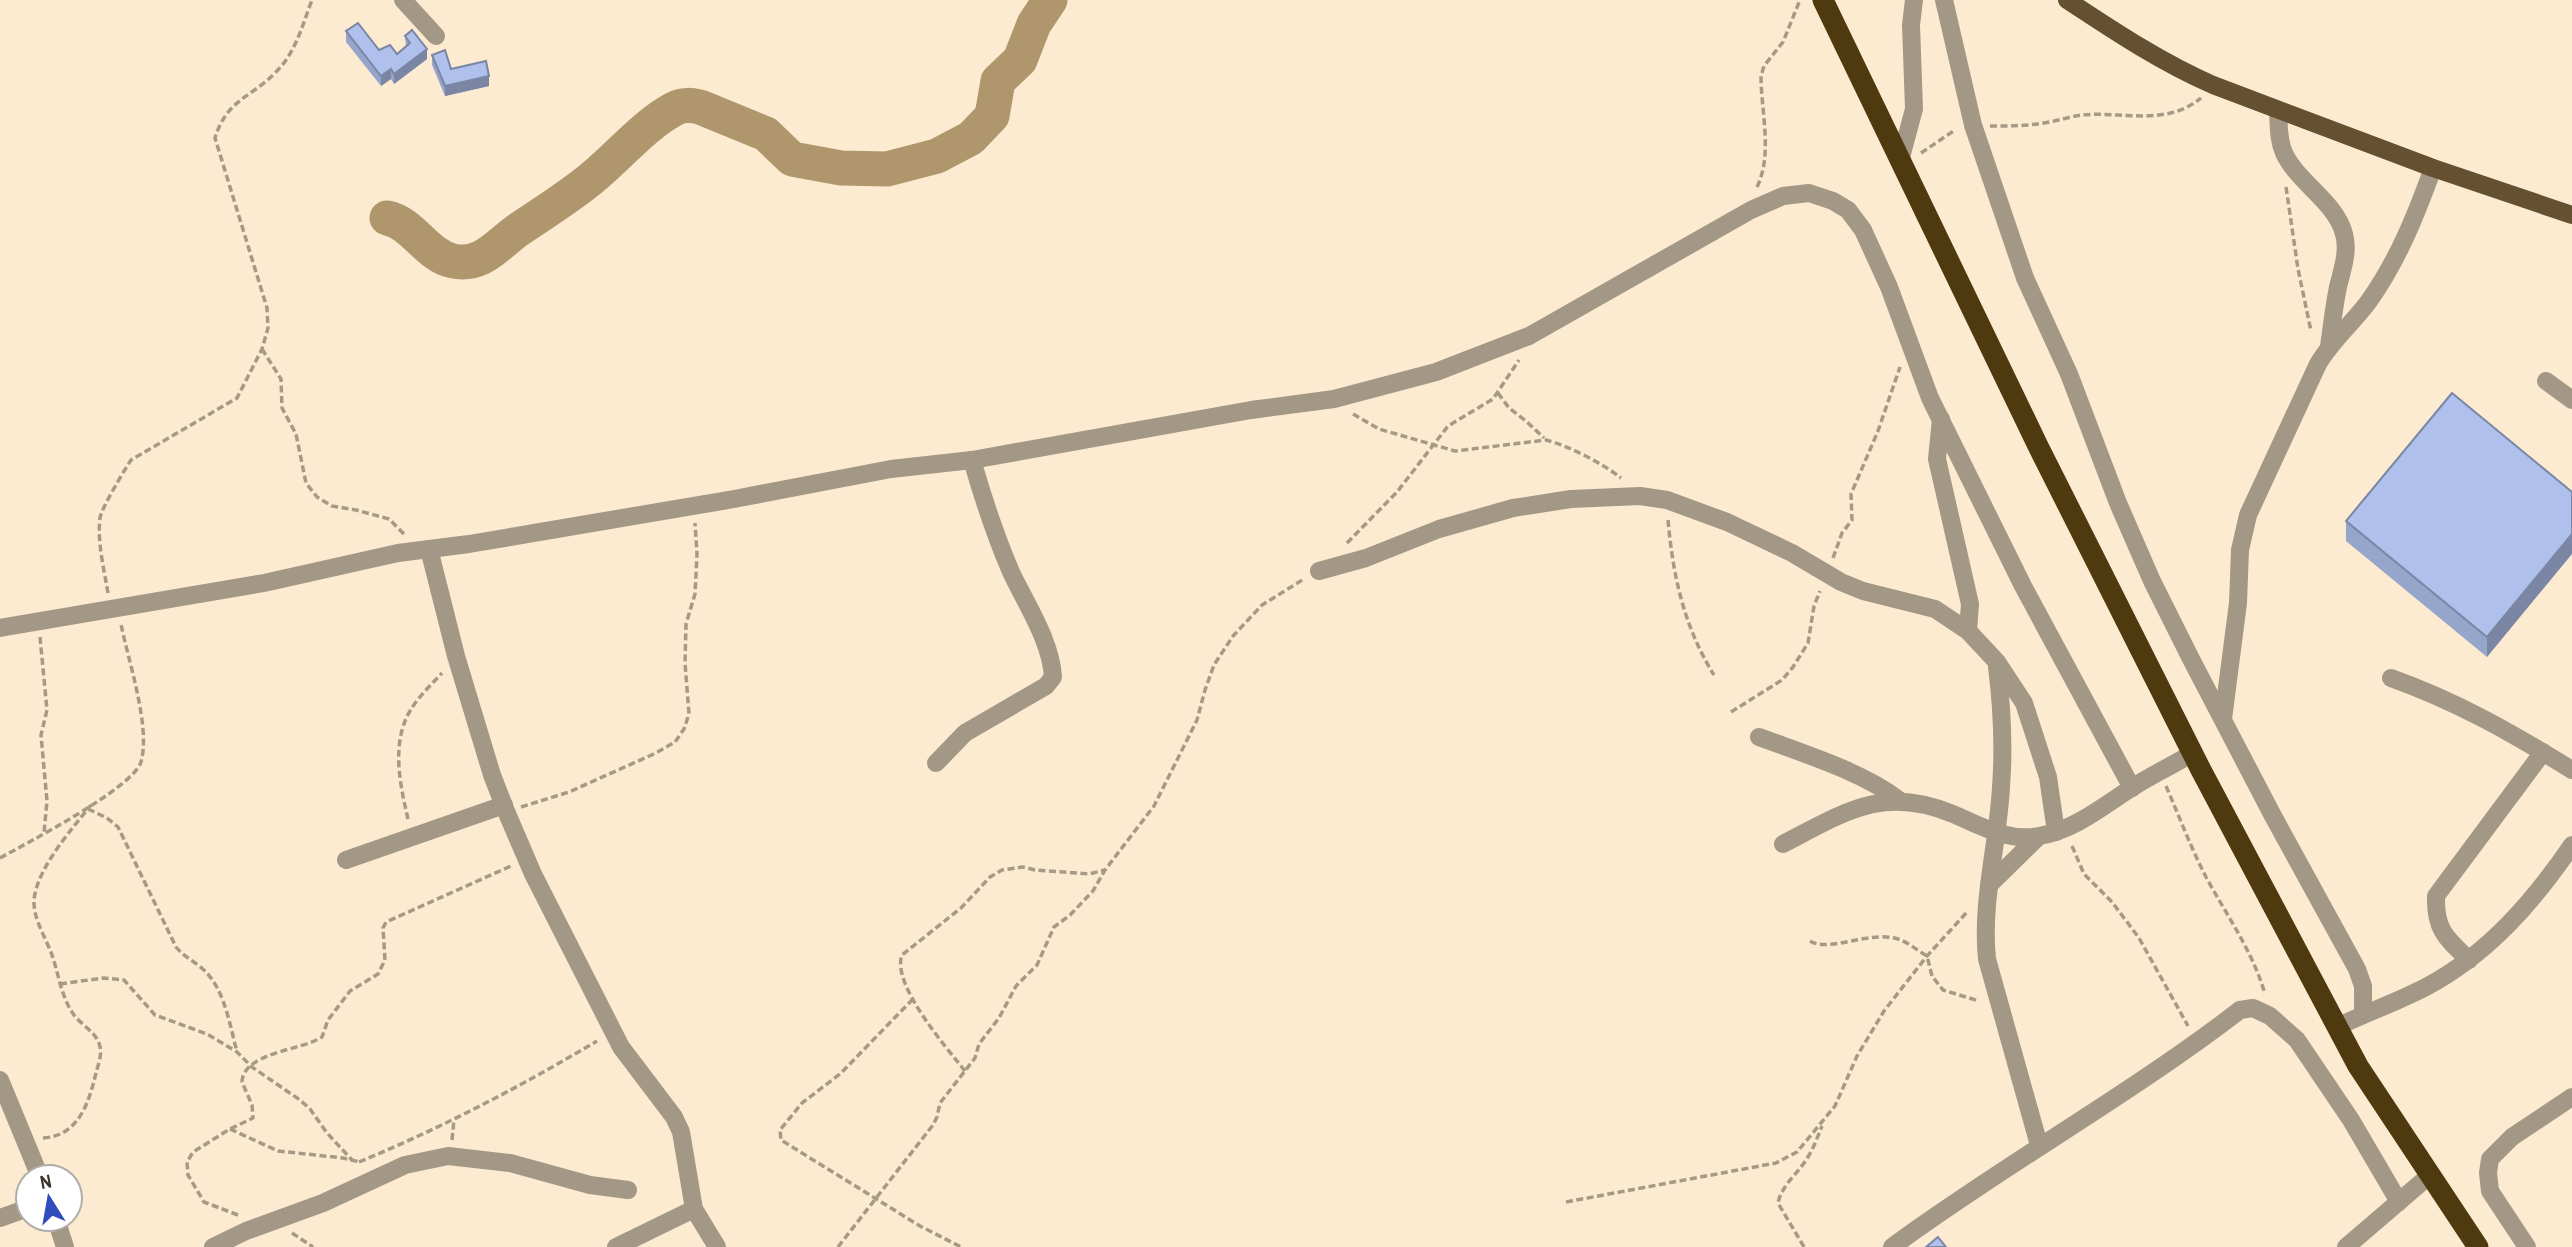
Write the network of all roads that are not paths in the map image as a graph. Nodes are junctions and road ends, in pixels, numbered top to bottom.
1 (403, 0) edge
2 (1823, 0) edge
3 (1914, 0) edge
4 (1944, 0) edge
5 (2067, 0) edge
6 (436, 36) dead end
7 (2278, 111) junction
8 (1902, 165) junction
9 (2433, 168) junction
10 (2572, 215) edge
11 (2329, 345) junction
12 (2546, 381) dead end
13 (2572, 400) edge
14 (1941, 419) junction
15 (972, 460) junction
16 (423, 550) junction
17 (1320, 571) road end
18 (0, 628) edge
19 (1968, 631) junction
20 (1997, 662) junction
21 (2391, 678) dead end
22 (2223, 719) junction
23 (1759, 737) dead end
24 (2543, 752) junction
25 (2193, 753) junction
26 (936, 763) dead end
27 (2572, 771) edge
28 (2132, 788) junction
29 (1899, 800) junction
30 (505, 808) junction
31 (2062, 829) junction
32 (1995, 833) junction
33 (2038, 837) junction
34 (1783, 844) dead end
35 (2572, 845) edge
36 (346, 860) dead end
37 (1990, 885) junction
38 (2469, 960) junction
39 (2363, 1015) junction
40 (2337, 1027) junction
41 (0, 1080) edge
42 (2572, 1097) edge
43 (2039, 1145) junction
44 (34, 1163) edge
45 (2430, 1175) junction
46 (628, 1190) dead end
47 (2399, 1202) junction
48 (694, 1209) junction
49 (213, 1247) edge
50 (616, 1247) edge
51 (717, 1247) edge
52 (1892, 1247) edge
53 (2346, 1247) edge
54 (2478, 1247) edge
55 (2526, 1247) edge

1 - 6 street
2 - 8 highway
3 - 8 street
4 - 22 street
5 - 7 main road
7 - 9 main road
7 - 11 street
8 - 25 highway
9 - 10 main road
9 - 11 street
11 - 22 street
12 - 13 street
14 - 15 street
14 - 19 street
14 - 28 street
15 - 16 street
15 - 26 street
16 - 18 street
16 - 30 street
17 - 19 street
19 - 20 street
20 - 31 street
20 - 32 street
21 - 24 street
22 - 39 street
23 - 29 street
24 - 27 street
24 - 38 street
25 - 28 street
25 - 40 highway
28 - 31 street
29 - 32 street
29 - 34 street
30 - 36 street
30 - 48 street
31 - 33 street
32 - 33 street
32 - 37 street
33 - 37 street
35 - 38 street
37 - 43 street
38 - 39 street
39 - 40 street
40 - 45 highway
41 - 44 street
42 - 55 street
43 - 47 street
43 - 52 street
45 - 47 street
45 - 54 highway
46 - 49 street
47 - 53 street
48 - 50 street
48 - 51 street

